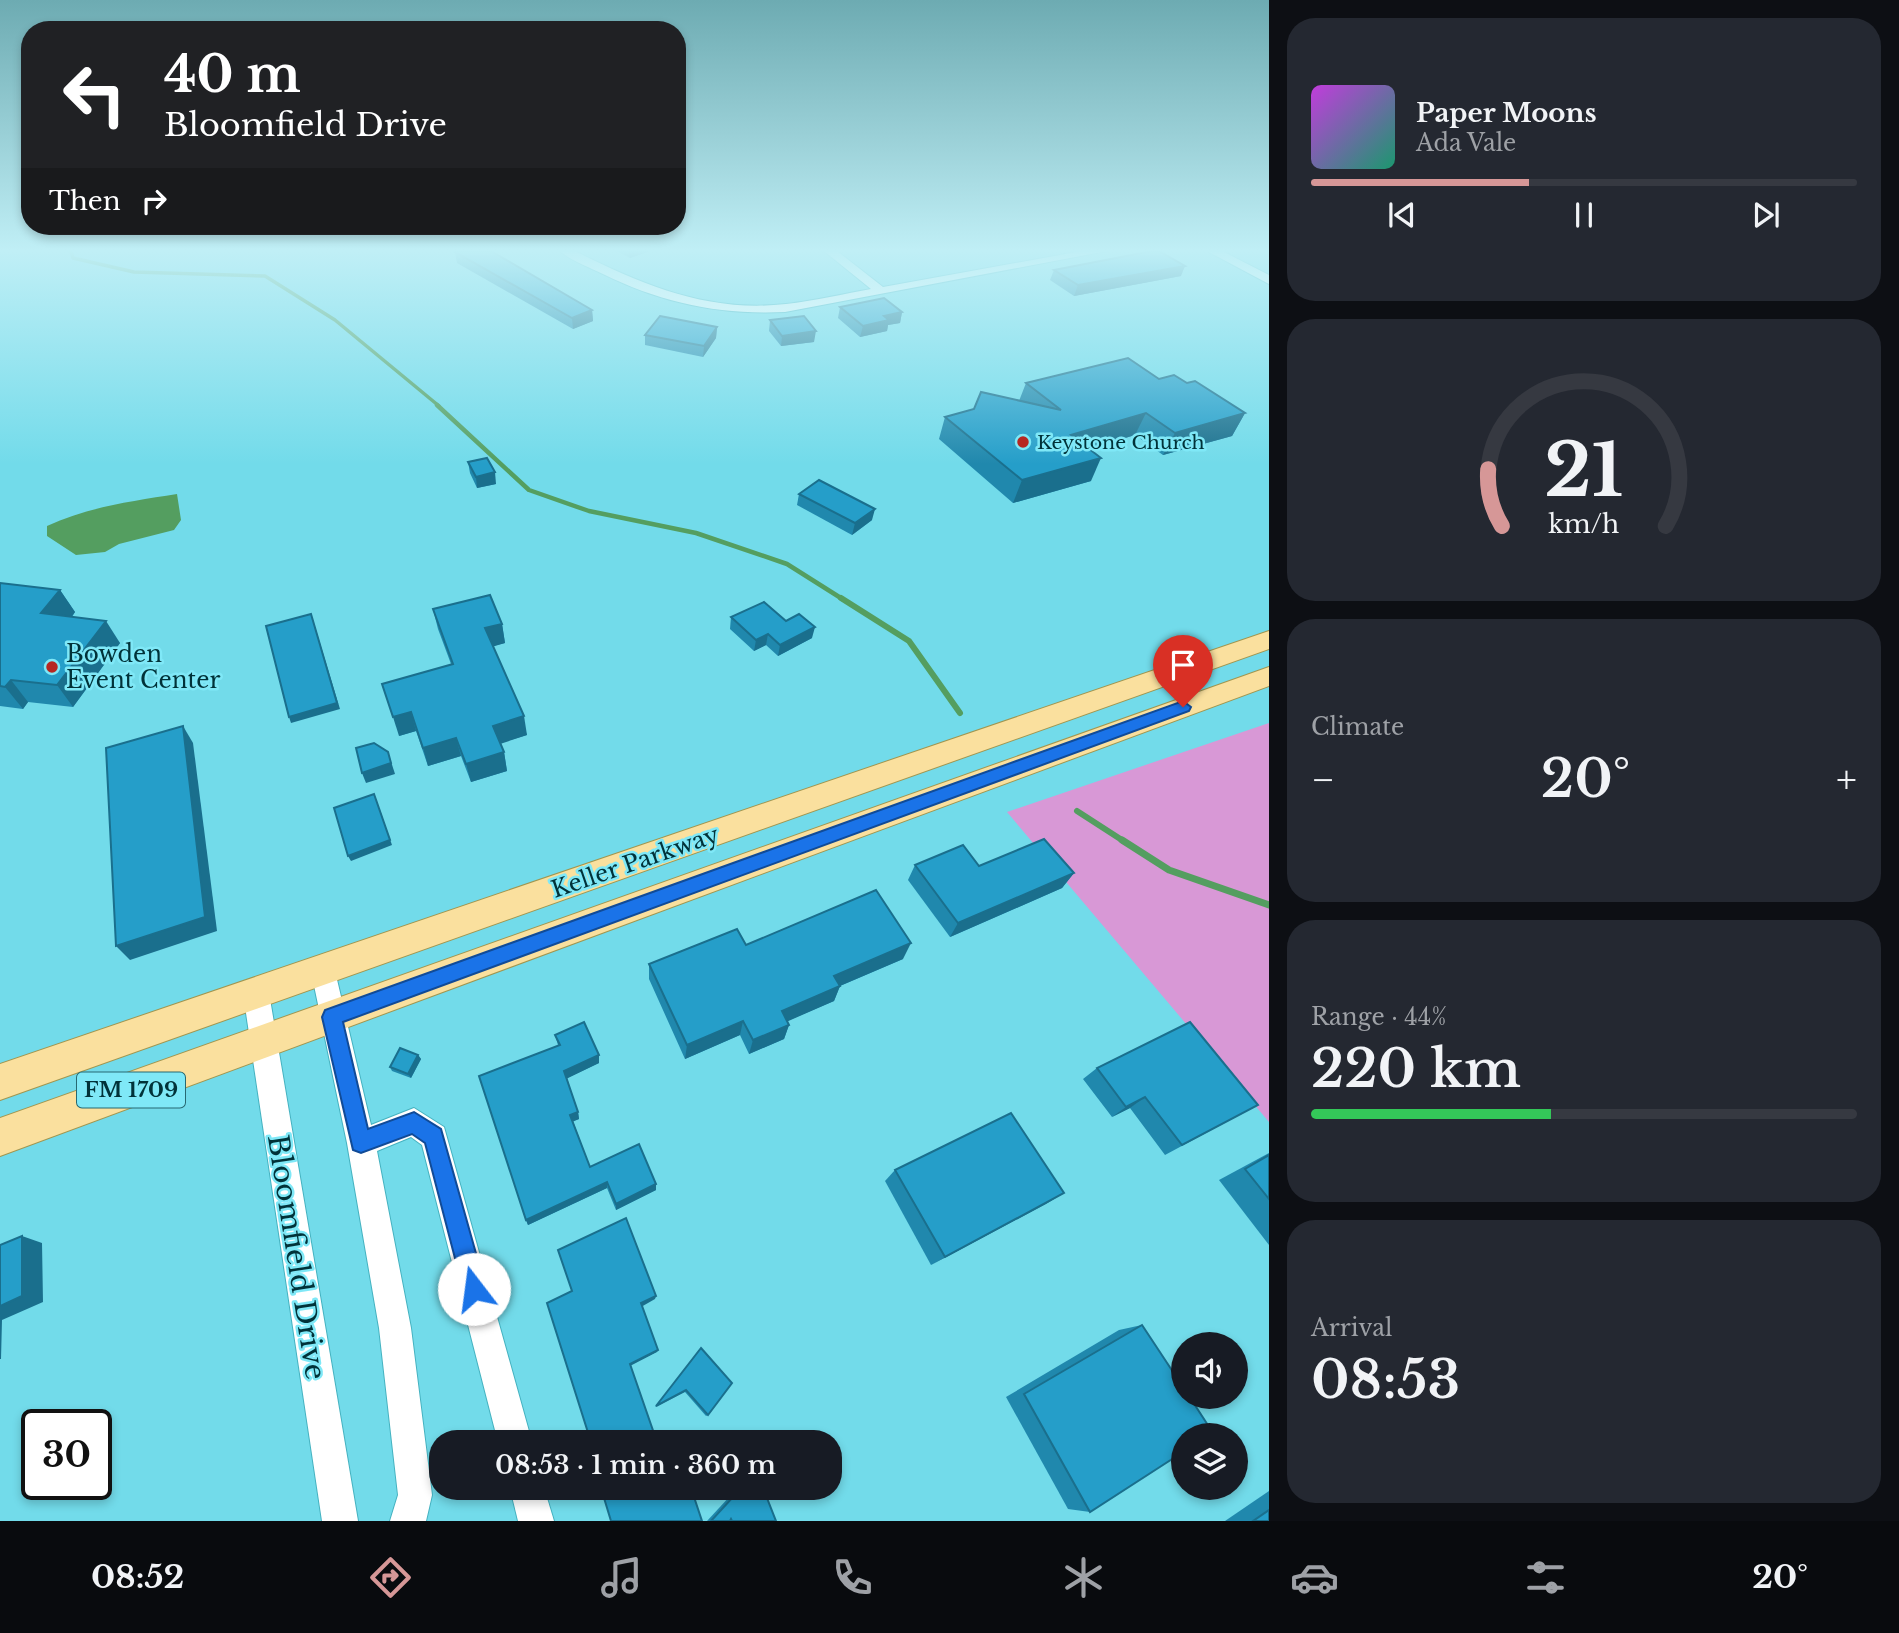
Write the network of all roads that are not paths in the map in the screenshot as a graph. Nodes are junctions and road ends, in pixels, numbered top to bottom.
1 (1269, 640) edge
2 (1167, 676) junction
3 (1269, 676) edge
4 (1196, 703) junction
5 (323, 971) junction
6 (256, 993) junction
7 (332, 1017) junction
8 (262, 1042) junction
9 (0, 1082) edge
10 (0, 1137) edge
11 (361, 1143) junction
12 (512, 1430) edge
13 (530, 1500) edge
14 (340, 1521) edge
15 (408, 1521) edge
16 (536, 1521) edge

1 - 2 main road, Keller Parkway / FM 1709
2 - 4 main road
2 - 5 main road, Keller Parkway / FM 1709
3 - 4 main road, Keller Parkway / FM 1709
4 - 7 main road, Keller Parkway / FM 1709
5 - 6 main road, Keller Parkway / FM 1709
5 - 7 street
6 - 8 street, Bloomfield Drive
6 - 9 main road, Keller Parkway / FM 1709
7 - 8 main road, Keller Parkway / FM 1709
7 - 11 street
8 - 10 main road, Keller Parkway / FM 1709
8 - 14 street, Bloomfield Drive
11 - 12 street
11 - 15 street
13 - 16 street

